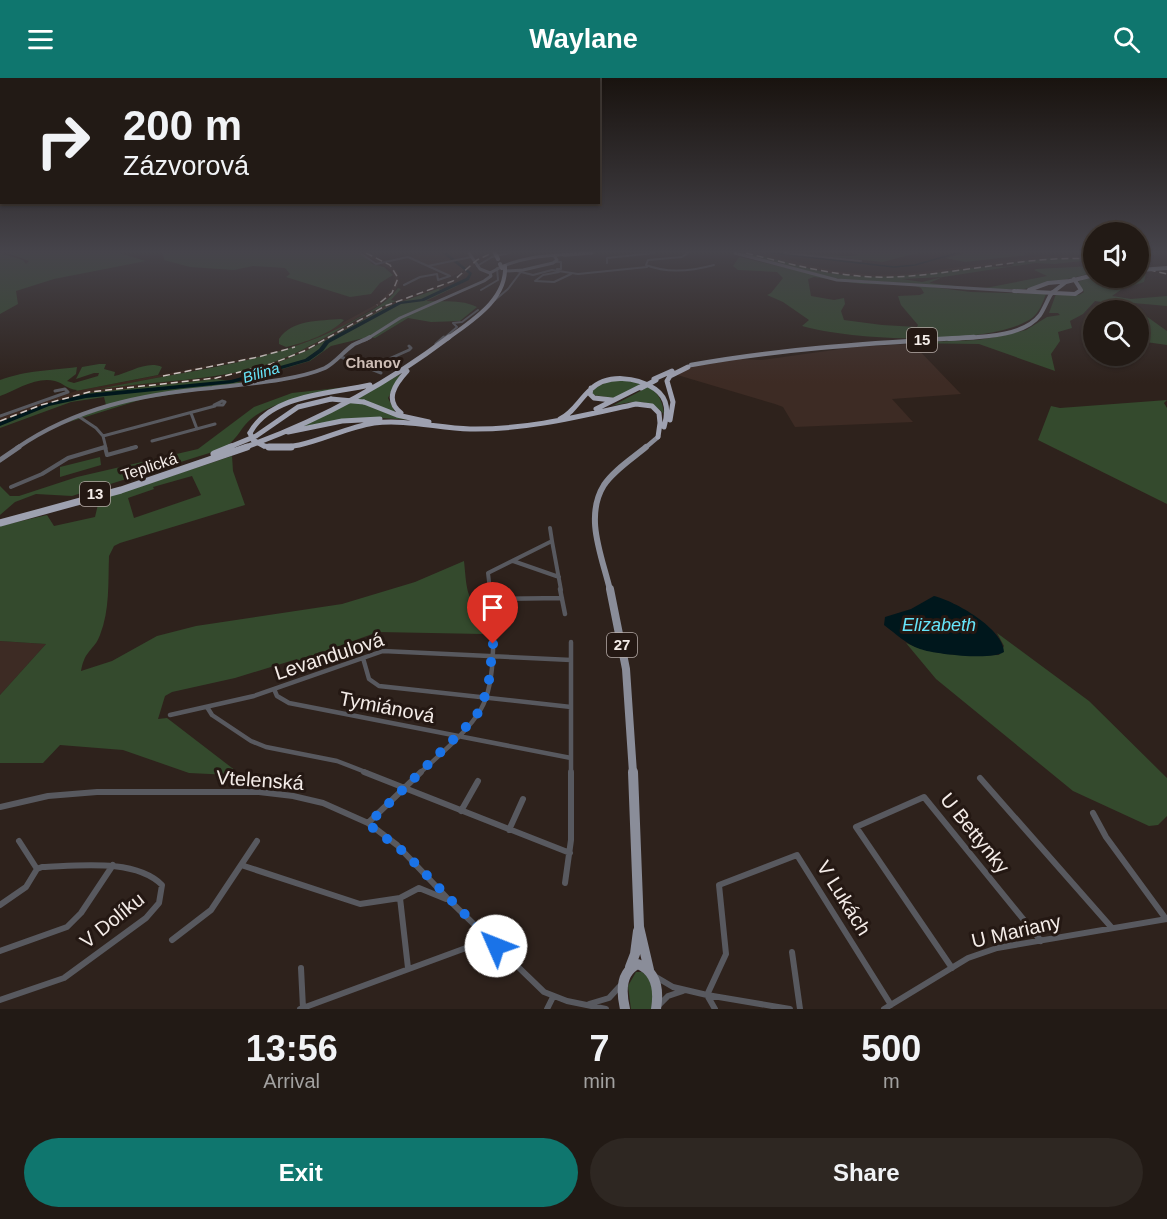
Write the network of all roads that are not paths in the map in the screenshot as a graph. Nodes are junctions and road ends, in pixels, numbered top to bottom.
1 (446, 296) edge
2 (491, 296) edge
3 (496, 296) edge
4 (500, 296) edge
5 (1050, 296) edge
6 (489, 304) junction
7 (409, 346) dead end
8 (341, 357) junction
9 (413, 364) junction
10 (690, 366) junction
11 (371, 367) junction
12 (381, 373) dead end
13 (372, 385) junction
14 (591, 388) junction
15 (640, 388) junction
16 (56, 391) dead end
17 (215, 406) dead end
18 (190, 413) junction
19 (0, 416) edge
20 (78, 416) junction
21 (570, 420) junction
22 (540, 423) junction
23 (214, 424) dead end
24 (447, 424) junction
25 (197, 429) junction
26 (470, 429) junction
27 (268, 435) junction
28 (103, 436) junction
29 (658, 437) junction
30 (152, 441) dead end
31 (254, 444) junction
32 (105, 447) junction
33 (136, 447) dead end
34 (0, 460) edge
35 (189, 464) junction
36 (11, 487) dead end
37 (0, 521) edge
38 (550, 528) dead end
39 (552, 541) junction
40 (512, 561) junction
41 (559, 577) junction
42 (491, 598) junction
43 (562, 598) junction
44 (565, 614) dead end
45 (571, 642) dead end
46 (363, 657) junction
47 (492, 657) junction
48 (571, 660) junction
49 (274, 689) junction
50 (486, 697) junction
51 (207, 707) junction
52 (571, 707) junction
53 (170, 715) dead end
54 (457, 737) junction
55 (571, 758) junction
56 (980, 778) dead end
57 (478, 781) dead end
58 (403, 789) junction
59 (523, 799) dead end
60 (0, 807) edge
61 (461, 811) junction
62 (1093, 813) dead end
63 (368, 824) junction
64 (509, 830) junction
65 (19, 840) dead end
66 (257, 841) dead end
67 (570, 853) junction
68 (113, 865) junction
69 (241, 865) junction
70 (37, 869) junction
71 (565, 883) dead end
72 (400, 898) junction
73 (450, 901) junction
74 (0, 905) edge
75 (1167, 919) edge
76 (639, 927) junction
77 (1112, 928) junction
78 (172, 940) dead end
79 (1041, 941) junction
80 (474, 945) dead end
81 (0, 951) edge
82 (792, 952) dead end
83 (301, 968) dead end
84 (408, 968) junction
85 (952, 968) junction
86 (651, 972) junction
87 (627, 974) junction
88 (683, 991) junction
89 (707, 995) junction
90 (553, 997) junction
91 (0, 1000) edge
92 (588, 1004) junction
93 (891, 1005) junction
94 (301, 1009) edge
95 (547, 1009) edge
96 (606, 1009) edge
97 (625, 1009) edge
98 (657, 1009) edge
99 (715, 1009) edge
100 (790, 1009) edge
101 (800, 1009) edge
102 (884, 1009) edge

1 - 8 street
2 - 13 highway, 13
3 - 6 highway, 13
4 - 6 street
5 - 10 main road, 15
6 - 9 highway, 13
7 - 11 street
8 - 11 street
8 - 20 street
9 - 24 highway
9 - 27 highway, 13
10 - 15 highway, bridge
10 - 29 highway
11 - 12 street
13 - 26 highway, bridge
13 - 27 highway, 13
14 - 15 highway
14 - 22 highway
14 - 29 highway
15 - 21 highway
15 - 22 highway
16 - 19 street
17 - 18 street
18 - 25 street
18 - 28 street
20 - 28 street
20 - 34 street
21 - 26 highway
21 - 29 highway
22 - 24 highway
23 - 25 street
24 - 35 highway, bridge
25 - 30 street
26 - 31 highway
27 - 31 highway, Teplická / 13
27 - 35 highway, Teplická / 13
28 - 32 street
29 - 76 main road, 27
31 - 37 highway, Teplická / 13
32 - 33 street
32 - 36 street
35 - 37 highway, Teplická / 13
38 - 39 street
39 - 40 street
39 - 41 street
40 - 41 street
40 - 42 street
41 - 43 street
42 - 43 street
42 - 47 street
43 - 44 street
45 - 48 street
46 - 47 street, Levandulová
46 - 49 street, Levandulová
46 - 50 street
47 - 48 street, Levandulová
47 - 50 street
48 - 52 street
49 - 51 street, Levandulová
49 - 54 street, Tymiánová
50 - 52 street
50 - 54 street
51 - 53 street, Levandulová
51 - 58 street
52 - 55 street
54 - 55 street, Tymiánová
54 - 58 street
55 - 67 street
56 - 77 street
57 - 61 street
58 - 61 street
58 - 63 street
59 - 64 street
60 - 63 street, Vtelenská
61 - 64 street
62 - 75 street
63 - 73 street, Vtelenská
64 - 67 street
65 - 70 street
66 - 69 street
67 - 71 street
68 - 70 street, V Dolíku
68 - 81 street
68 - 91 street, V Dolíku
69 - 72 street
69 - 78 street
70 - 74 street
72 - 73 street
72 - 84 street
73 - 90 street, Vtelenská
75 - 77 street, U Mariany
76 - 86 main road, 27
76 - 87 main road, 27
77 - 79 street, U Mariany
79 - 85 street, U Mariany
79 - 85 street, U Bettynky
80 - 84 street
82 - 101 street
83 - 94 street
84 - 94 street
85 - 93 street, U Mariany
86 - 87 main road
86 - 88 street
86 - 98 main road, 27
87 - 92 street
87 - 97 main road, 27
88 - 89 street
88 - 98 street
89 - 93 street, V Lukách
89 - 99 street
89 - 100 street
90 - 92 street, Vtelenská
90 - 95 street
92 - 96 street, Vtelenská
93 - 102 street, U Mariany

